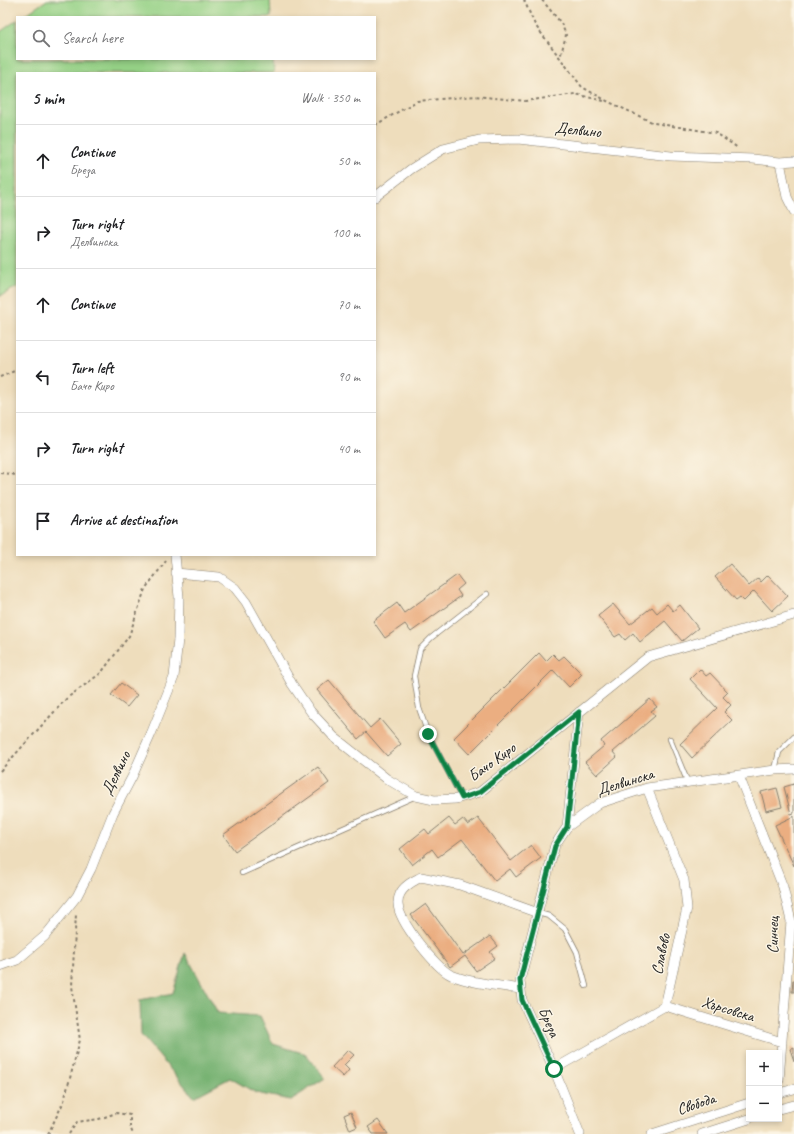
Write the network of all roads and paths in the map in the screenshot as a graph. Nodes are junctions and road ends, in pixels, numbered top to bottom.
1 (524, 0) edge
2 (542, 0) edge
3 (560, 58) junction
4 (607, 101) junction
5 (376, 124) edge
6 (753, 159) junction
7 (794, 161) edge
8 (780, 162) junction
9 (376, 196) edge
10 (794, 211) edge
11 (16, 370) edge
12 (0, 377) edge
13 (0, 473) edge
14 (16, 476) edge
15 (175, 556) edge
16 (166, 561) dead end
17 (176, 574) junction
18 (487, 594) dead end
19 (794, 615) edge
20 (579, 712) junction
21 (794, 737) edge
22 (670, 739) dead end
23 (794, 769) edge
24 (776, 770) junction
25 (0, 772) edge
26 (739, 776) junction
27 (688, 783) junction
28 (647, 788) junction
29 (416, 796) junction
30 (462, 798) junction
31 (567, 827) junction
32 (242, 872) dead end
33 (77, 896) junction
34 (538, 913) junction
35 (0, 966) edge
36 (586, 986) dead end
37 (520, 988) junction
38 (665, 1006) junction
39 (782, 1042) junction
40 (781, 1050) edge
41 (554, 1069) junction
42 (794, 1089) edge
43 (782, 1093) edge
44 (746, 1104) edge
45 (794, 1104) edge
46 (782, 1108) edge
47 (746, 1120) edge
48 (48, 1134) edge
49 (69, 1134) edge
50 (133, 1134) edge
51 (580, 1134) edge
52 (652, 1134) edge
53 (702, 1134) edge

1 - 3 path
2 - 3 path
3 - 4 path
4 - 5 path
4 - 6 path
6 - 8 street, Делвино
6 - 9 street, Делвино
7 - 8 street, Делвино
8 - 10 street
11 - 12 path
13 - 14 path
15 - 17 street, Делвино
16 - 25 path
17 - 29 street, Бачо Киро
17 - 33 street, Делвино
18 - 30 lane
19 - 20 street, Бачо Киро
20 - 30 street, Бачо Киро
20 - 31 street
21 - 24 lane
22 - 27 lane
23 - 24 street, Делвинска
24 - 26 street, Делвинска
26 - 27 street, Делвинска
26 - 39 street, Синчец
27 - 28 street, Делвинска
28 - 31 street, Делвинска
28 - 38 street, Славово
29 - 30 street, Бачо Киро
29 - 32 lane
31 - 34 street, Делвинска
33 - 35 street, Делвино
33 - 48 path
34 - 36 lane
34 - 37 street, Делвинска
34 - 37 street
37 - 41 street, Бреза
38 - 39 street, Хърсовска
38 - 41 street
39 - 40 street, Синчец
41 - 51 street, Бреза
42 - 43 street
44 - 52 street, Свобода
45 - 46 street
47 - 53 street, Свобода
49 - 50 path

